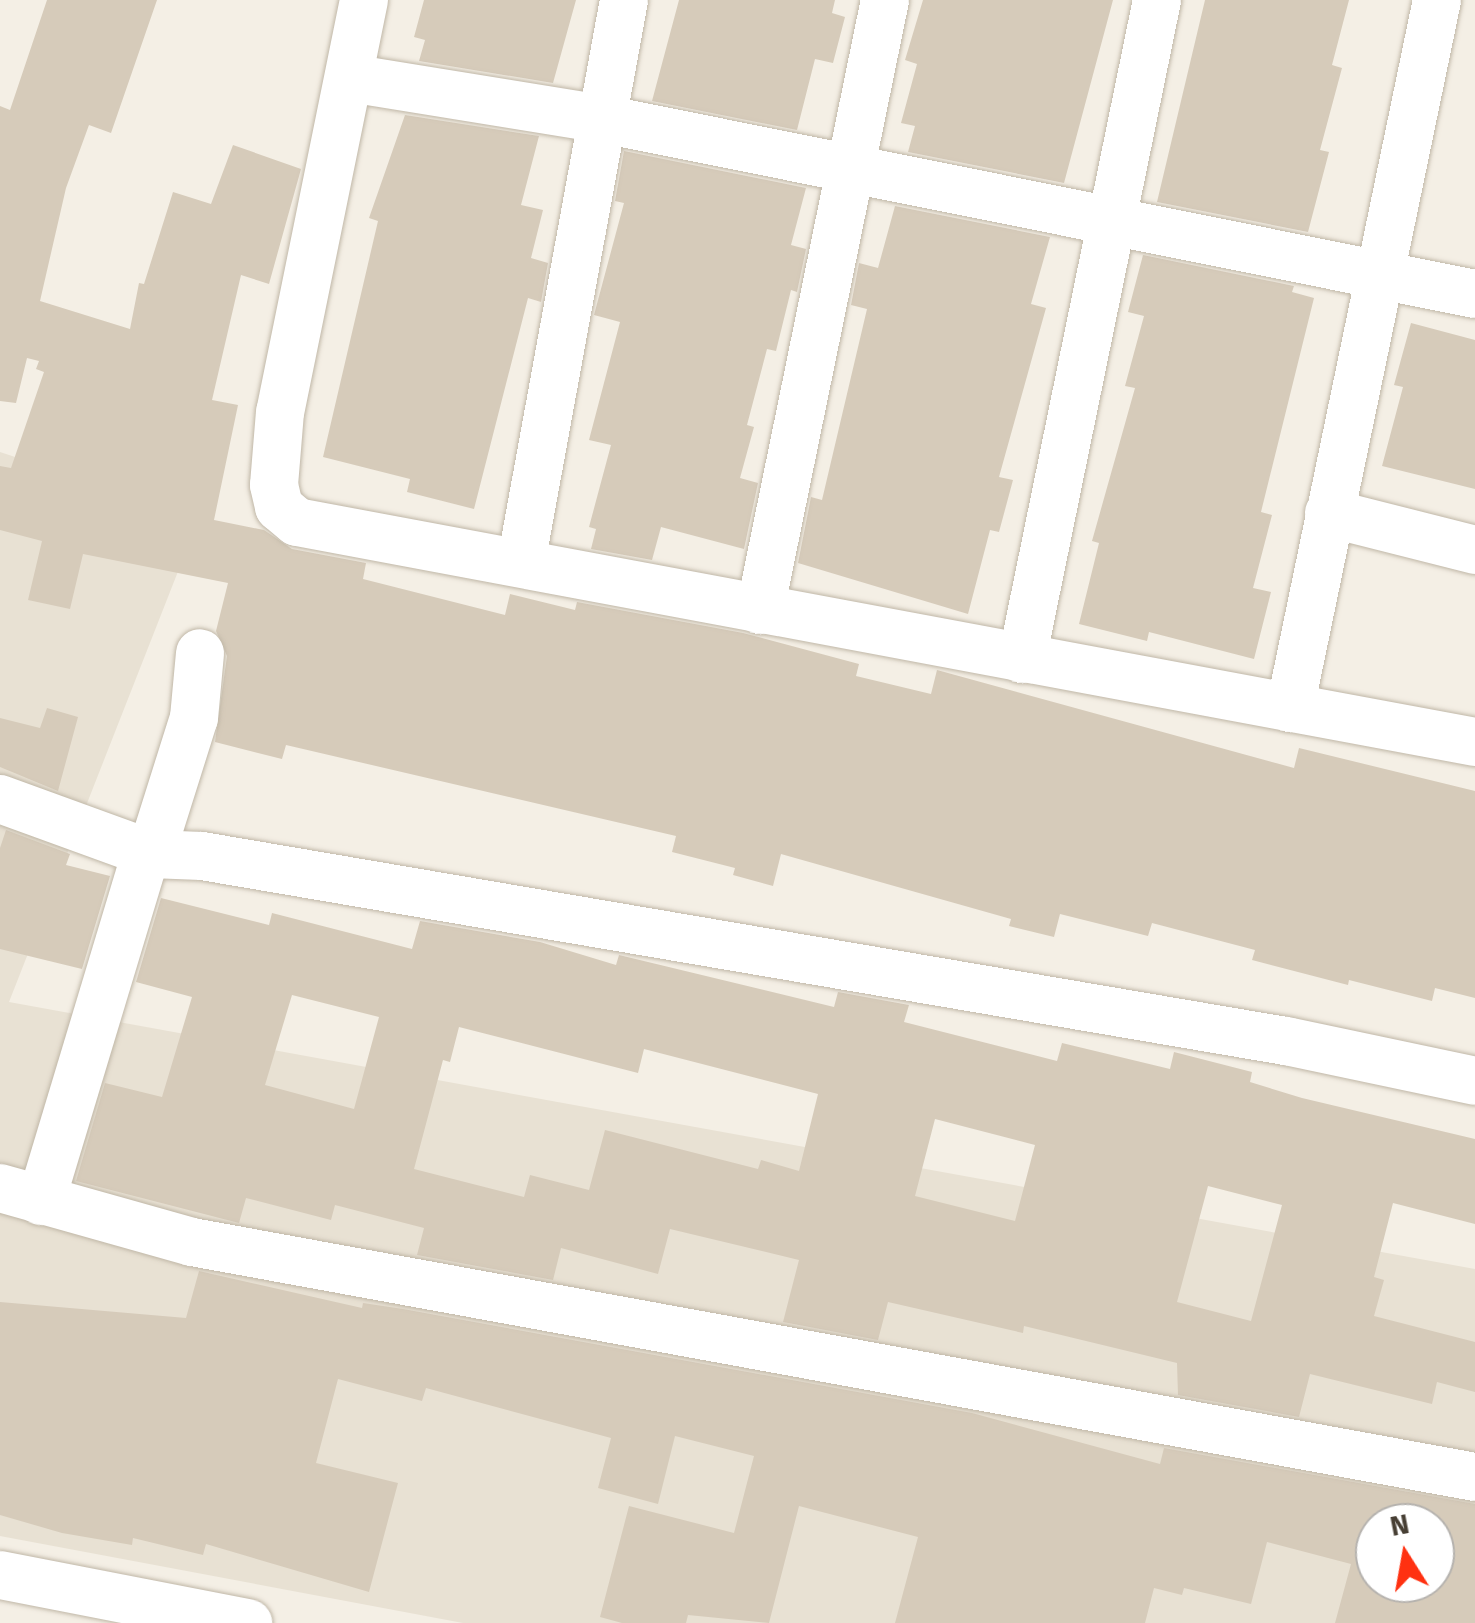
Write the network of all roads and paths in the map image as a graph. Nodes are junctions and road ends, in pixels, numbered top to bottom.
1 (364, 0) edge
2 (624, 0) edge
3 (885, 0) edge
4 (1158, 0) edge
5 (1437, 0) edge
6 (348, 78) junction
7 (603, 119) junction
8 (851, 168) junction
9 (1113, 221) junction
10 (1378, 275) junction
11 (1475, 294) edge
12 (1329, 514) junction
13 (1475, 550) edge
14 (521, 563) junction
15 (760, 610) junction
16 (200, 652) dead end
17 (1022, 658) junction
18 (1290, 708) junction
19 (1475, 742) edge
20 (0, 799) edge
21 (148, 854) junction
22 (1475, 1081) edge
23 (21, 1194) edge
24 (1475, 1477) edge
25 (0, 1574) edge
26 (248, 1623) edge

1 - 6 street
2 - 7 street
3 - 8 street
4 - 9 street
5 - 10 street
6 - 7 street
6 - 14 street
7 - 8 street
7 - 14 street
8 - 9 street
8 - 15 street
9 - 10 street
9 - 17 street
10 - 11 street
10 - 12 street
12 - 13 street
12 - 18 street
14 - 15 street
15 - 17 street
16 - 21 street
17 - 18 street
18 - 19 street
20 - 21 street
21 - 22 street
21 - 23 street
23 - 24 street
25 - 26 street

